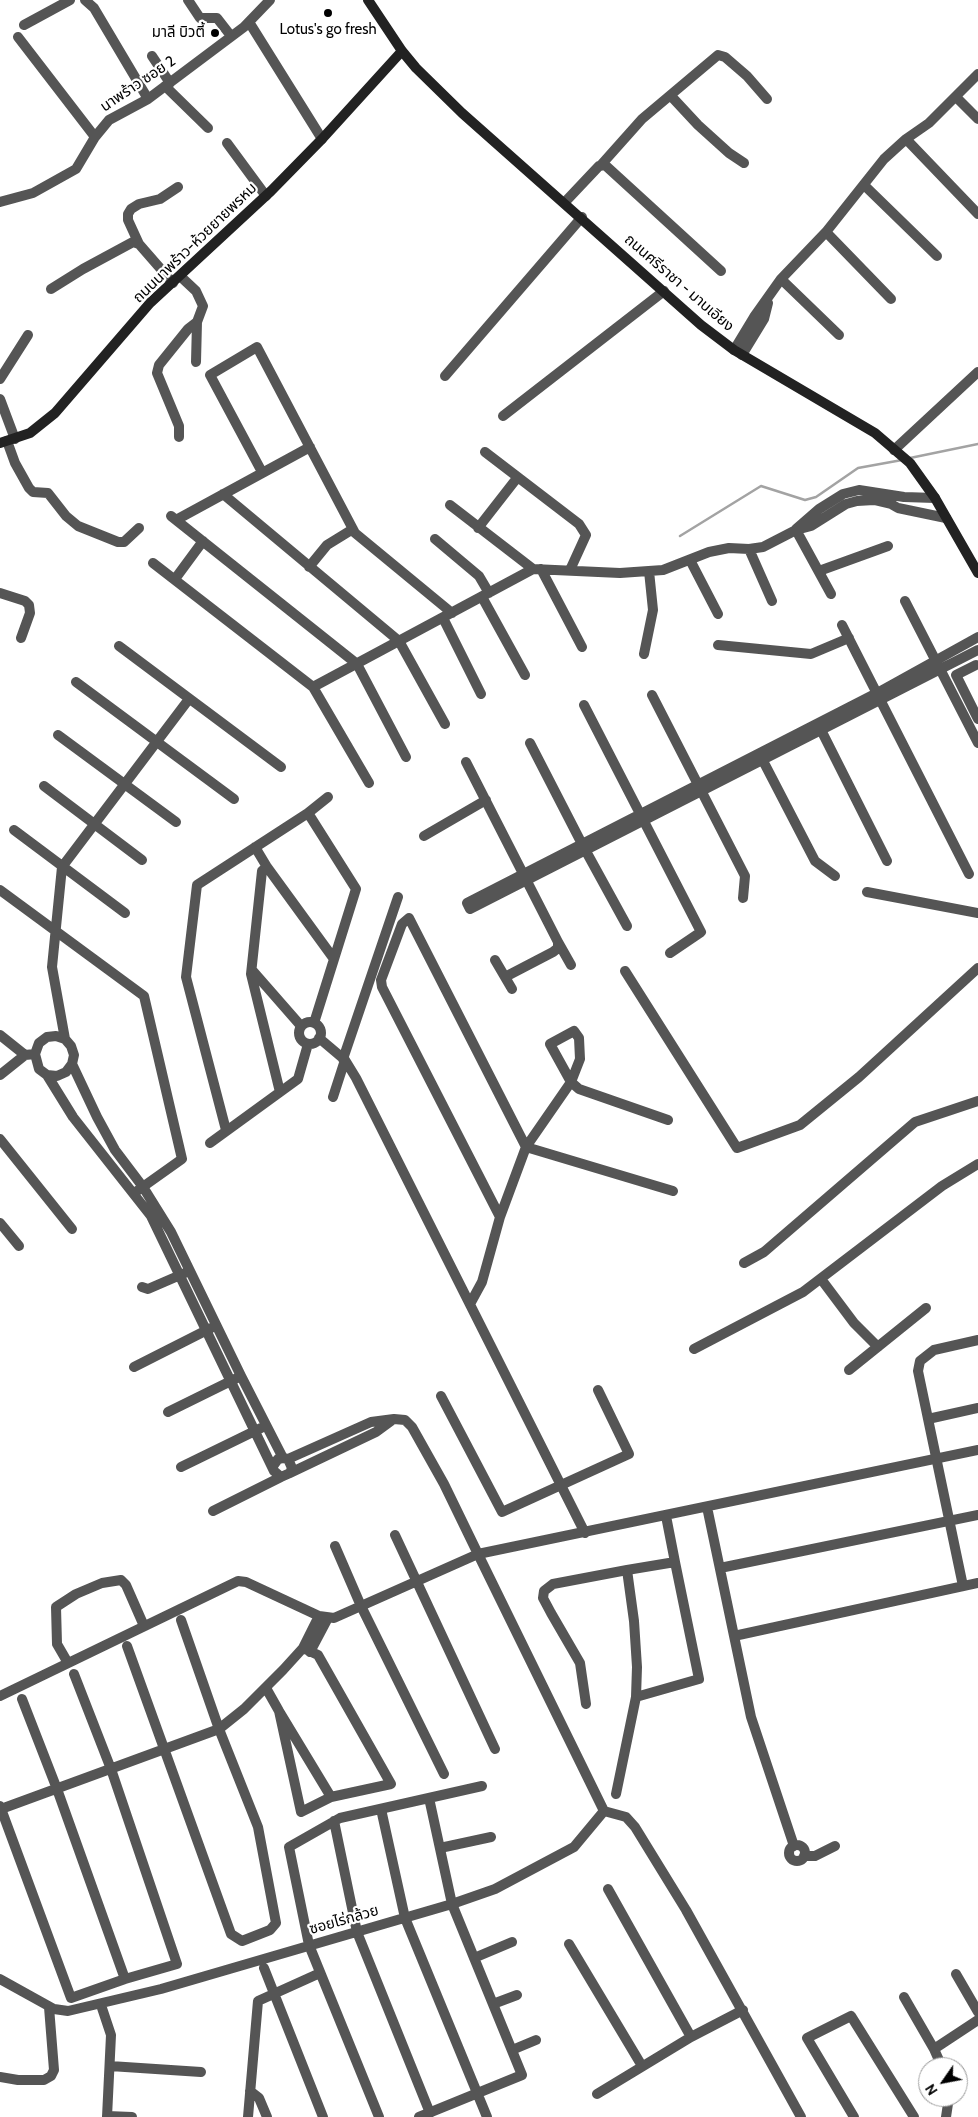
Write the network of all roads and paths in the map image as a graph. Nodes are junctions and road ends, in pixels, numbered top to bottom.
1 (70, 0) edge
2 (85, 0) edge
3 (188, 0) edge
4 (270, 0) edge
5 (368, 0) edge
6 (249, 22) junction
7 (24, 25) dead end
8 (231, 36) junction
9 (18, 37) dead end
10 (402, 51) junction
11 (152, 56) dead end
12 (978, 74) edge
13 (168, 84) junction
14 (671, 96) junction
15 (956, 97) junction
16 (148, 99) junction
17 (767, 99) dead end
18 (978, 119) edge
19 (208, 128) dead end
20 (95, 137) junction
21 (322, 139) junction
22 (906, 139) junction
23 (227, 143) dead end
24 (744, 163) dead end
25 (601, 165) junction
26 (864, 186) junction
27 (178, 187) dead end
28 (266, 196) junction
29 (0, 201) edge
30 (565, 202) junction
31 (978, 214) edge
32 (582, 217) junction
33 (826, 232) junction
34 (138, 244) junction
35 (937, 256) dead end
36 (722, 271) dead end
37 (177, 279) junction
38 (781, 279) junction
39 (51, 289) dead end
40 (664, 291) junction
41 (891, 299) dead end
42 (197, 322) junction
43 (28, 335) dead end
44 (839, 336) dead end
45 (738, 352) junction
46 (196, 362) dead end
47 (978, 372) edge
48 (445, 376) dead end
49 (0, 379) edge
50 (0, 399) edge
51 (503, 416) dead end
52 (179, 437) dead end
53 (7, 441) edge
54 (310, 447) junction
55 (894, 450) junction
56 (485, 452) dead end
57 (262, 472) junction
58 (517, 478) junction
59 (223, 494) junction
60 (935, 498) junction
61 (450, 505) dead end
62 (946, 518) junction
63 (139, 528) dead end
64 (478, 528) junction
65 (353, 529) junction
66 (796, 530) junction
67 (435, 539) dead end
68 (203, 541) junction
69 (888, 546) dead end
70 (749, 549) junction
71 (690, 560) junction
72 (153, 562) dead end
73 (309, 567) junction
74 (537, 569) junction
75 (570, 570) junction
76 (649, 571) junction
77 (819, 572) junction
78 (978, 572) edge
79 (174, 579) junction
80 (0, 593) edge
81 (831, 594) dead end
82 (485, 595) junction
83 (772, 601) dead end
84 (905, 601) dead end
85 (718, 614) dead end
86 (447, 615) junction
87 (842, 625) dead end
88 (978, 637) edge
89 (21, 638) dead end
90 (849, 638) junction
91 (399, 641) junction
92 (718, 645) dead end
93 (119, 646) dead end
94 (582, 647) dead end
95 (978, 650) edge
96 (644, 654) dead end
97 (357, 664) junction
98 (938, 664) junction
99 (976, 665) dead end
100 (525, 675) dead end
101 (76, 682) dead end
102 (313, 687) junction
103 (481, 694) dead end
104 (652, 695) dead end
105 (878, 696) junction
106 (189, 699) junction
107 (584, 705) dead end
108 (978, 719) edge
109 (445, 724) dead end
110 (819, 726) junction
111 (58, 735) dead end
112 (157, 741) junction
113 (530, 743) dead end
114 (978, 743) edge
115 (760, 756) junction
116 (406, 757) dead end
117 (466, 762) dead end
118 (281, 767) dead end
119 (369, 783) dead end
120 (124, 784) junction
121 (44, 786) dead end
122 (699, 788) junction
123 (234, 798) dead end
124 (328, 798) dead end
125 (486, 800) junction
126 (308, 813) junction
127 (641, 817) junction
128 (176, 822) dead end
129 (94, 824) junction
130 (14, 830) dead end
131 (424, 836) dead end
132 (256, 847) junction
133 (583, 847) junction
134 (142, 860) dead end
135 (887, 861) dead end
136 (62, 867) junction
137 (267, 867) junction
138 (969, 874) dead end
139 (835, 876) dead end
140 (525, 877) junction
141 (0, 890) edge
142 (867, 892) dead end
143 (398, 897) dead end
144 (743, 898) dead end
145 (125, 913) dead end
146 (978, 913) edge
147 (627, 926) dead end
148 (56, 930) junction
149 (558, 942) junction
150 (670, 953) dead end
151 (334, 959) junction
152 (495, 960) dead end
153 (571, 965) dead end
154 (978, 968) edge
155 (252, 970) junction
156 (625, 971) dead end
157 (506, 977) junction
158 (512, 989) dead end
159 (314, 1023) junction
160 (301, 1026) junction
161 (0, 1036) edge
162 (319, 1038) junction
163 (65, 1039) junction
164 (308, 1044) junction
165 (30, 1055) junction
166 (344, 1060) junction
167 (72, 1064) junction
168 (47, 1074) junction
169 (0, 1075) edge
170 (280, 1092) junction
171 (332, 1097) dead end
172 (978, 1101) edge
173 (668, 1120) dead end
174 (226, 1130) junction
175 (0, 1139) edge
176 (210, 1143) dead end
177 (526, 1147) junction
178 (978, 1164) edge
179 (143, 1187) junction
180 (673, 1191) dead end
181 (133, 1194) junction
182 (500, 1217) junction
183 (0, 1223) edge
184 (72, 1229) dead end
185 (19, 1246) dead end
186 (744, 1263) dead end
187 (190, 1271) junction
188 (179, 1276) junction
189 (821, 1279) junction
190 (142, 1288) dead end
191 (470, 1304) junction
192 (926, 1308) dead end
193 (217, 1325) junction
194 (206, 1331) junction
195 (978, 1340) edge
196 (878, 1347) junction
197 (694, 1349) dead end
198 (134, 1367) dead end
199 (849, 1370) dead end
200 (236, 1379) junction
201 (598, 1390) dead end
202 (442, 1396) dead end
203 (978, 1408) edge
204 (168, 1412) dead end
205 (394, 1418) junction
206 (928, 1419) junction
207 (266, 1426) junction
208 (256, 1431) junction
209 (978, 1450) edge
210 (935, 1458) junction
211 (286, 1459) junction
212 (273, 1466) junction
213 (181, 1467) dead end
214 (286, 1475) junction
215 (561, 1484) junction
216 (707, 1507) junction
217 (213, 1511) dead end
218 (978, 1515) edge
219 (666, 1516) junction
220 (950, 1520) junction
221 (585, 1533) junction
222 (395, 1535) dead end
223 (335, 1546) dead end
224 (478, 1554) junction
225 (675, 1562) junction
226 (720, 1568) junction
227 (626, 1570) junction
228 (417, 1581) junction
229 (978, 1583) edge
230 (963, 1586) junction
231 (361, 1606) junction
232 (323, 1617) junction
233 (181, 1620) dead end
234 (144, 1626) junction
235 (734, 1636) junction
236 (128, 1646) dead end
237 (306, 1650) junction
238 (68, 1663) junction
239 (74, 1674) dead end
240 (266, 1688) junction
241 (0, 1696) edge
242 (636, 1697) junction
243 (22, 1699) dead end
244 (586, 1704) dead end
245 (279, 1711) junction
246 (219, 1729) junction
247 (166, 1749) junction
248 (495, 1749) dead end
249 (111, 1769) junction
250 (444, 1774) dead end
251 (482, 1786) dead end
252 (57, 1789) junction
253 (616, 1794) dead end
254 (331, 1796) junction
255 (430, 1798) junction
256 (1, 1808) edge
257 (381, 1809) junction
258 (604, 1811) junction
259 (334, 1822) junction
260 (491, 1837) dead end
261 (835, 1846) dead end
262 (440, 1848) junction
263 (608, 1889) dead end
264 (452, 1904) junction
265 (405, 1918) junction
266 (357, 1932) junction
267 (512, 1942) dead end
268 (569, 1944) dead end
269 (309, 1946) junction
270 (474, 1958) junction
271 (264, 1968) dead end
272 (320, 1974) junction
273 (956, 1974) dead end
274 (0, 1979) edge
275 (125, 1979) junction
276 (273, 1993) junction
277 (518, 1995) dead end
278 (904, 1997) dead end
279 (493, 2004) junction
280 (101, 2005) junction
281 (49, 2007) junction
282 (743, 2010) junction
283 (978, 2012) edge
284 (978, 2020) edge
285 (691, 2037) junction
286 (536, 2040) dead end
287 (934, 2048) junction
288 (512, 2050) junction
289 (938, 2057) edge
290 (110, 2066) junction
291 (642, 2066) junction
292 (202, 2072) dead end
293 (0, 2077) edge
294 (250, 2091) junction
295 (477, 2093) junction
296 (597, 2094) dead end
297 (430, 2113) junction
298 (107, 2116) edge
299 (132, 2117) edge
300 (248, 2117) edge
301 (266, 2117) edge
302 (323, 2117) edge
303 (379, 2117) edge
304 (419, 2117) edge
305 (487, 2117) edge
306 (801, 2117) edge
307 (854, 2117) edge
308 (914, 2117) edge

1 - 7 street
2 - 16 street
3 - 8 street
4 - 6 street, นาพร้าว ซอย 2
5 - 10 main road, ถนนศรีราชา - มาบเอียง
6 - 8 street, นาพร้าว ซอย 2
6 - 21 street
8 - 13 street, นาพร้าว ซอย 2
9 - 20 street
10 - 21 main road, ถนนนาพร้าว-ห้วยยายพรหม
10 - 30 main road, ถนนศรีราชา - มาบเอียง
11 - 13 street
12 - 15 street
13 - 16 street, นาพร้าว ซอย 2
13 - 19 street
14 - 17 street
14 - 24 street
14 - 25 street
15 - 18 street
15 - 22 street
16 - 20 street, นาพร้าว ซอย 2
20 - 29 street, นาพร้าว ซอย 2
21 - 28 main road, ถนนนาพร้าว-ห้วยยายพรหม
22 - 26 street
22 - 31 street
23 - 28 street
25 - 30 street
25 - 36 street
26 - 33 street
26 - 35 street
27 - 34 street
28 - 37 main road, ถนนนาพร้าว-ห้วยยายพรหม
30 - 32 main road, ถนนศรีราชา - มาบเอียง
32 - 40 main road, ถนนศรีราชา - มาบเอียง
32 - 48 street
33 - 38 street
33 - 41 street
34 - 37 street
34 - 39 street
37 - 42 street
37 - 53 main road, ถนนนาพร้าว-ห้วยยายพรหม
38 - 44 street
38 - 45 street
40 - 45 main road, ถนนศรีราชา - มาบเอียง
40 - 51 street
42 - 46 street
42 - 52 street
43 - 49 street
45 - 55 main road, ถนนศรีราชา - มาบเอียง
47 - 55 street
50 - 53 street
53 - 63 street
54 - 57 street
54 - 57 street
54 - 65 street
55 - 60 main road, ถนนศรีราชา - มาบเอียง
56 - 58 street
57 - 59 street
58 - 64 street
58 - 75 street
59 - 68 street
59 - 73 street
60 - 62 main road, ถนนศรีราชา - มาบเอียง
60 - 66 street
61 - 64 street
62 - 66 street
62 - 78 main road, ถนนศรีราชา - มาบเอียง
64 - 74 street
65 - 73 street
65 - 86 street
66 - 70 street
66 - 77 street
67 - 82 street
68 - 79 street
68 - 97 street
69 - 77 street
70 - 71 street
70 - 83 street
71 - 76 street
71 - 85 street
72 - 79 street
73 - 91 street
74 - 75 street
74 - 82 street
74 - 94 street
75 - 76 street
76 - 96 street
77 - 81 street
79 - 102 street
80 - 89 street
82 - 86 street
82 - 100 street
84 - 98 street
86 - 91 street
86 - 103 street
87 - 90 street
88 - 98 street
90 - 92 street
90 - 105 street
91 - 97 street
91 - 109 street
93 - 106 street
95 - 98 street
97 - 102 street
97 - 116 street
98 - 105 street
98 - 114 street
99 - 108 street
101 - 112 street
102 - 119 street
104 - 122 street
105 - 110 street
105 - 138 street
106 - 112 street
106 - 118 street
107 - 127 street
110 - 115 street
110 - 135 street
111 - 120 street
112 - 120 street
112 - 123 street
113 - 133 street
115 - 122 street
115 - 139 street
117 - 125 street
120 - 128 street
120 - 129 street
121 - 129 street
122 - 127 street
122 - 144 street
124 - 126 street
125 - 131 street
125 - 140 street
126 - 132 street
126 - 151 street
127 - 133 street
127 - 150 street
129 - 134 street
129 - 136 street
130 - 136 street
132 - 137 street
132 - 174 street
133 - 140 street
133 - 147 street
136 - 145 street
136 - 148 street
137 - 151 street
137 - 155 street
140 - 140 street
140 - 149 street
141 - 148 street
142 - 146 street
143 - 166 street
148 - 163 street
148 - 179 street
149 - 153 street
149 - 157 street
151 - 159 street
152 - 157 street
154 - 156 street
155 - 160 street
155 - 170 street
157 - 158 street
159 - 160 street
159 - 162 street
160 - 164 street
161 - 165 street
162 - 164 street
162 - 166 street
163 - 165 street
163 - 167 street
164 - 170 street
165 - 168 street
165 - 169 street
166 - 171 street
166 - 191 street
167 - 168 street
167 - 179 street
168 - 181 street
170 - 174 street
172 - 186 street
173 - 177 street
174 - 176 street
175 - 184 street
177 - 180 street
177 - 182 street
177 - 182 street
178 - 189 street
179 - 181 street
179 - 187 street
181 - 188 street
182 - 191 street
183 - 185 street
187 - 188 street
187 - 193 street
188 - 190 street
188 - 194 street
189 - 196 street
189 - 197 street
191 - 215 street
192 - 196 street
193 - 194 street
193 - 200 street
194 - 198 street
194 - 200 street
195 - 206 street
196 - 199 street
200 - 204 street
200 - 207 street
200 - 208 street
201 - 215 street
202 - 215 street
203 - 206 street
205 - 211 street
205 - 214 street
205 - 224 street
206 - 210 street
207 - 208 street
207 - 211 street
208 - 212 street
208 - 213 street
209 - 210 street
210 - 216 street
210 - 220 street
211 - 212 street
211 - 214 street
212 - 214 street
214 - 217 street
215 - 221 street
216 - 219 street
216 - 226 street
218 - 220 street
219 - 221 street
219 - 225 street
220 - 226 street
220 - 230 street
221 - 224 street
222 - 228 street
223 - 231 street
224 - 228 street
224 - 258 street
225 - 227 street
225 - 242 street
226 - 235 street
227 - 242 street
227 - 244 street
228 - 231 street
228 - 248 street
229 - 230 street
230 - 235 street
231 - 232 street
231 - 250 street
232 - 234 street
232 - 237 street
233 - 246 street
234 - 238 street
234 - 238 street
235 - 261 street
236 - 247 street
237 - 240 street
237 - 254 street
238 - 241 street
239 - 249 street
240 - 245 street
240 - 246 street
242 - 253 street
243 - 252 street
245 - 254 street
245 - 254 street
246 - 247 street
246 - 247 street
247 - 249 street
249 - 252 street
249 - 275 street
251 - 255 street
252 - 256 street
252 - 275 street
255 - 257 street
255 - 262 street
256 - 275 street
257 - 259 street
257 - 265 street
258 - 264 street, ซอยไร่กล้วย
258 - 282 street
259 - 266 street
259 - 269 street
260 - 262 street
262 - 264 street
263 - 285 street
264 - 265 street, ซอยไร่กล้วย
264 - 270 street
265 - 266 street, ซอยไร่กล้วย
265 - 295 street
266 - 269 street, ซอยไร่กล้วย
266 - 297 street
267 - 270 street
268 - 291 street
269 - 272 street
269 - 280 street, ซอยไร่กล้วย
270 - 279 street
271 - 276 street
272 - 276 street
272 - 303 street
273 - 283 street
274 - 281 street
276 - 294 street
276 - 302 street
277 - 279 street
278 - 287 street
279 - 288 street
280 - 281 street, ซอยไร่กล้วย
280 - 290 street
281 - 293 street
282 - 285 street
282 - 306 street
284 - 287 street
285 - 291 street
286 - 288 street
287 - 289 street
288 - 295 street
290 - 292 street
290 - 298 street
291 - 296 street
294 - 300 street
294 - 301 street
295 - 297 street
295 - 305 street
297 - 304 street
298 - 299 street
307 - 308 street

